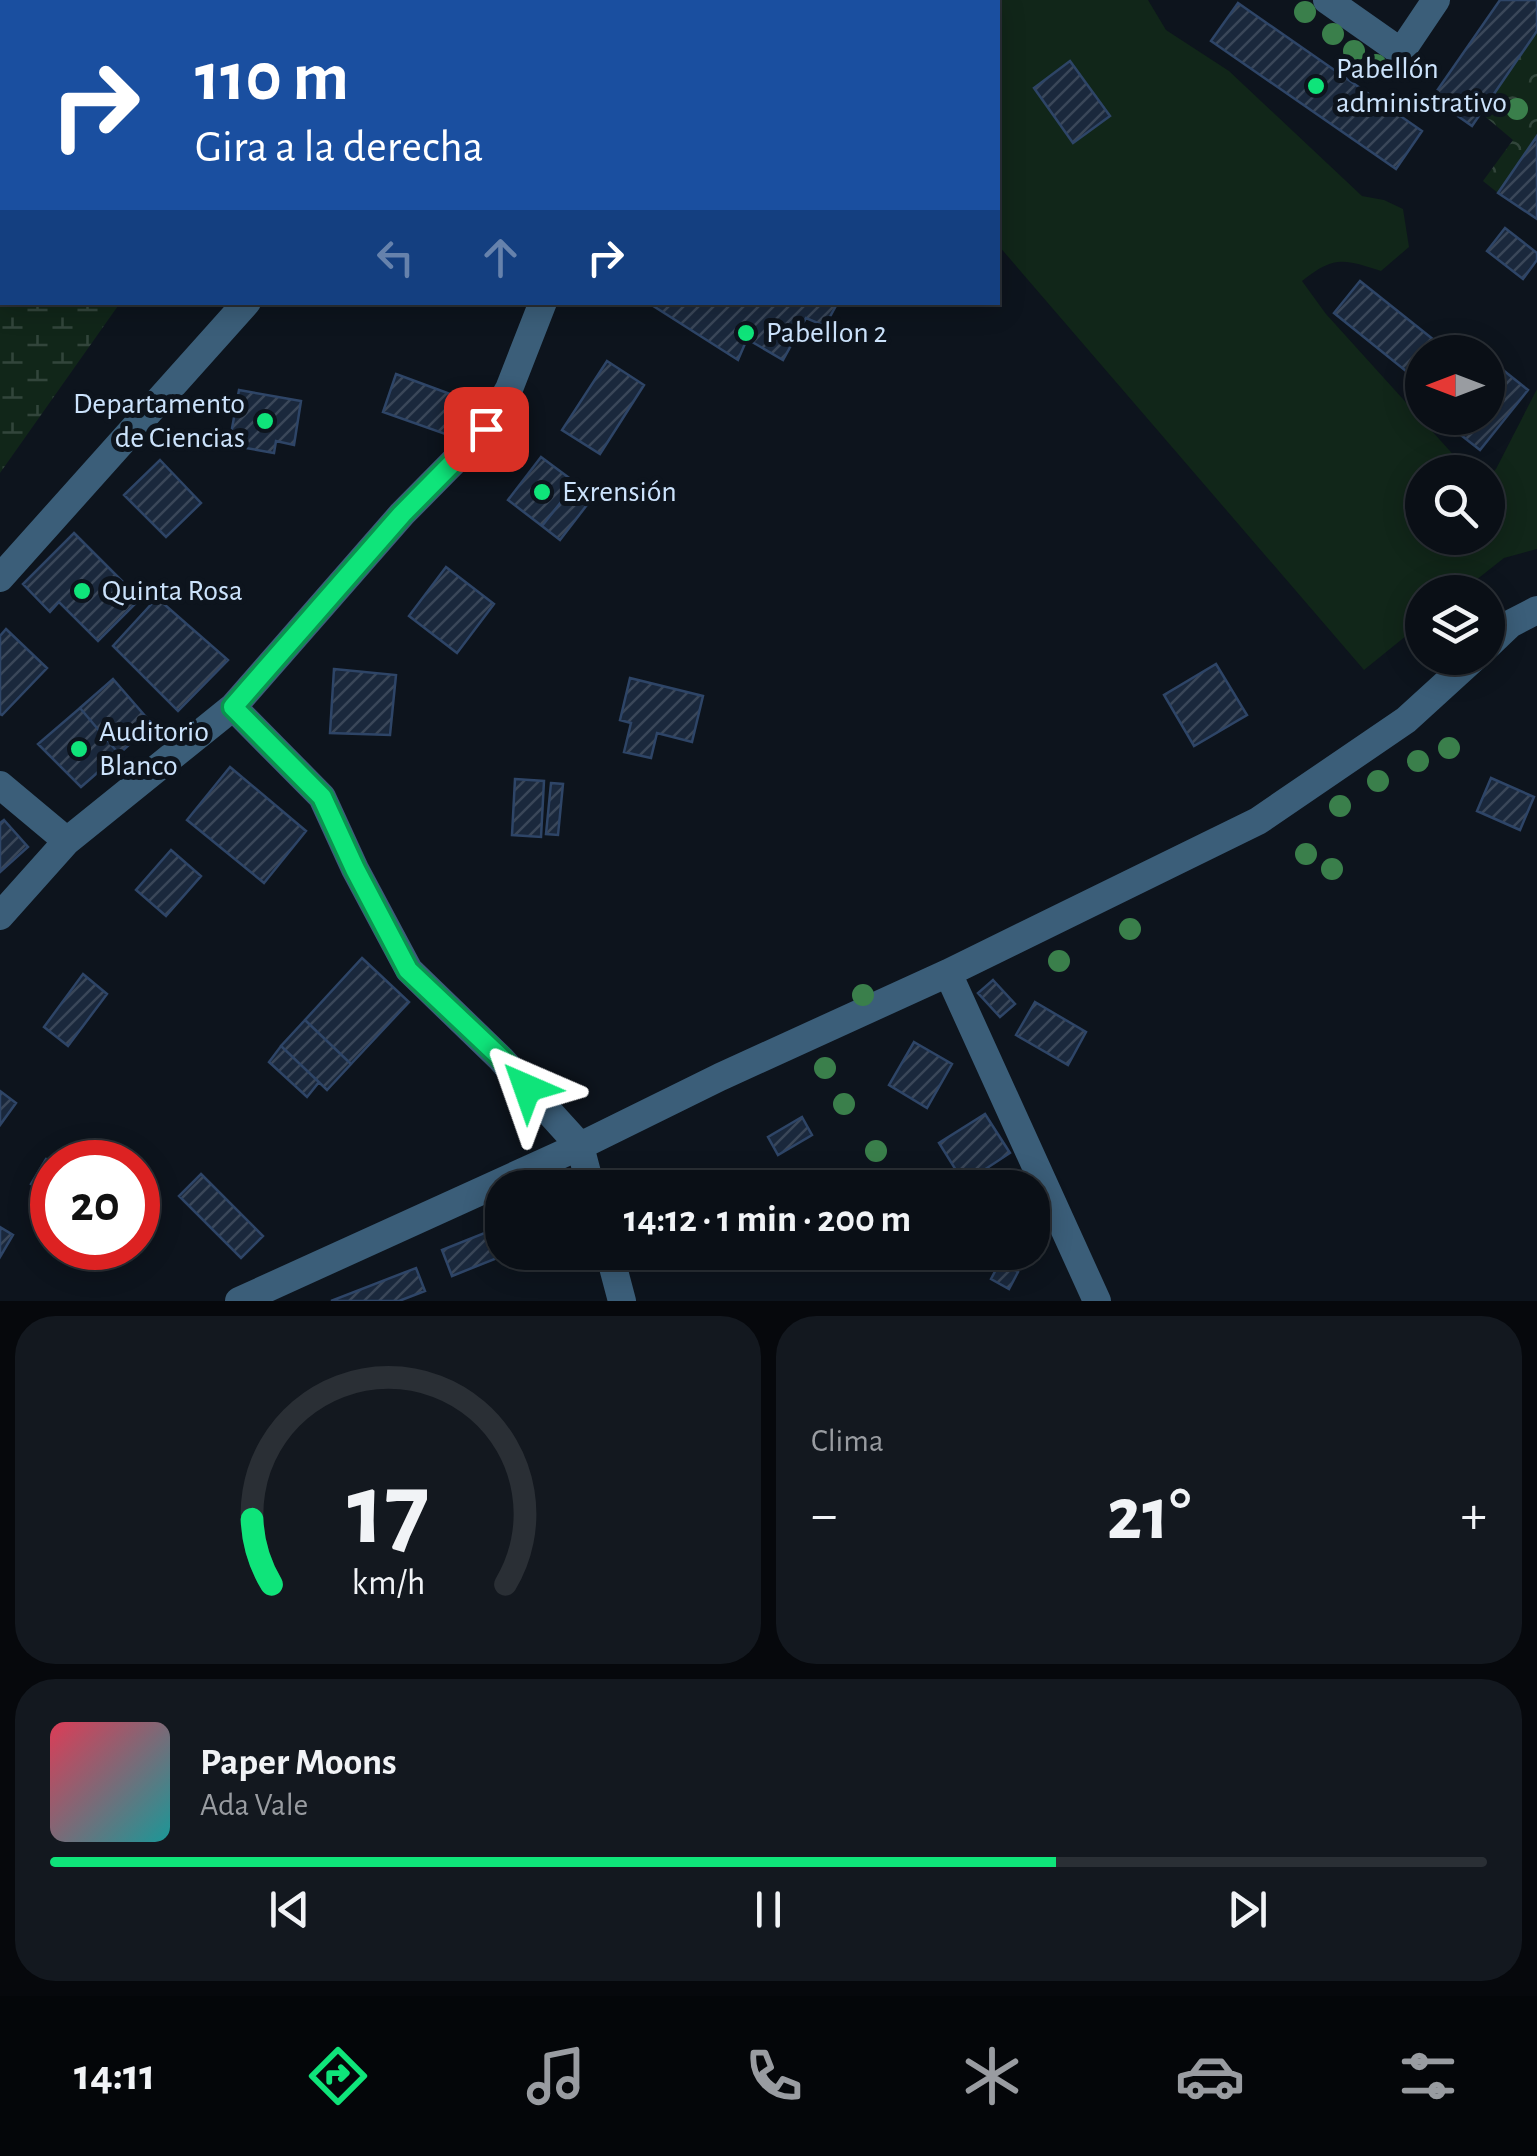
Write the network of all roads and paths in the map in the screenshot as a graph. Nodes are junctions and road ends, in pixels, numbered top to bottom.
1 (1327, 0) edge
2 (1436, 0) edge
3 (243, 305) edge
4 (542, 305) edge
5 (0, 578) edge
6 (1537, 610) edge
7 (1505, 629) edge
8 (1455, 675) edge
9 (233, 707) junction
10 (0, 784) edge
11 (67, 841) junction
12 (0, 916) edge
13 (948, 972) junction
14 (580, 1146) junction
15 (586, 1170) edge
16 (614, 1270) edge
17 (239, 1301) edge
18 (622, 1301) edge
19 (1097, 1301) edge

1 - 2 lane
3 - 5 lane
4 - 9 lane
6 - 7 lane
8 - 13 lane
9 - 11 lane
9 - 14 lane
10 - 11 lane
11 - 12 lane
13 - 14 lane
13 - 19 lane
14 - 15 lane
14 - 17 lane
16 - 18 lane

